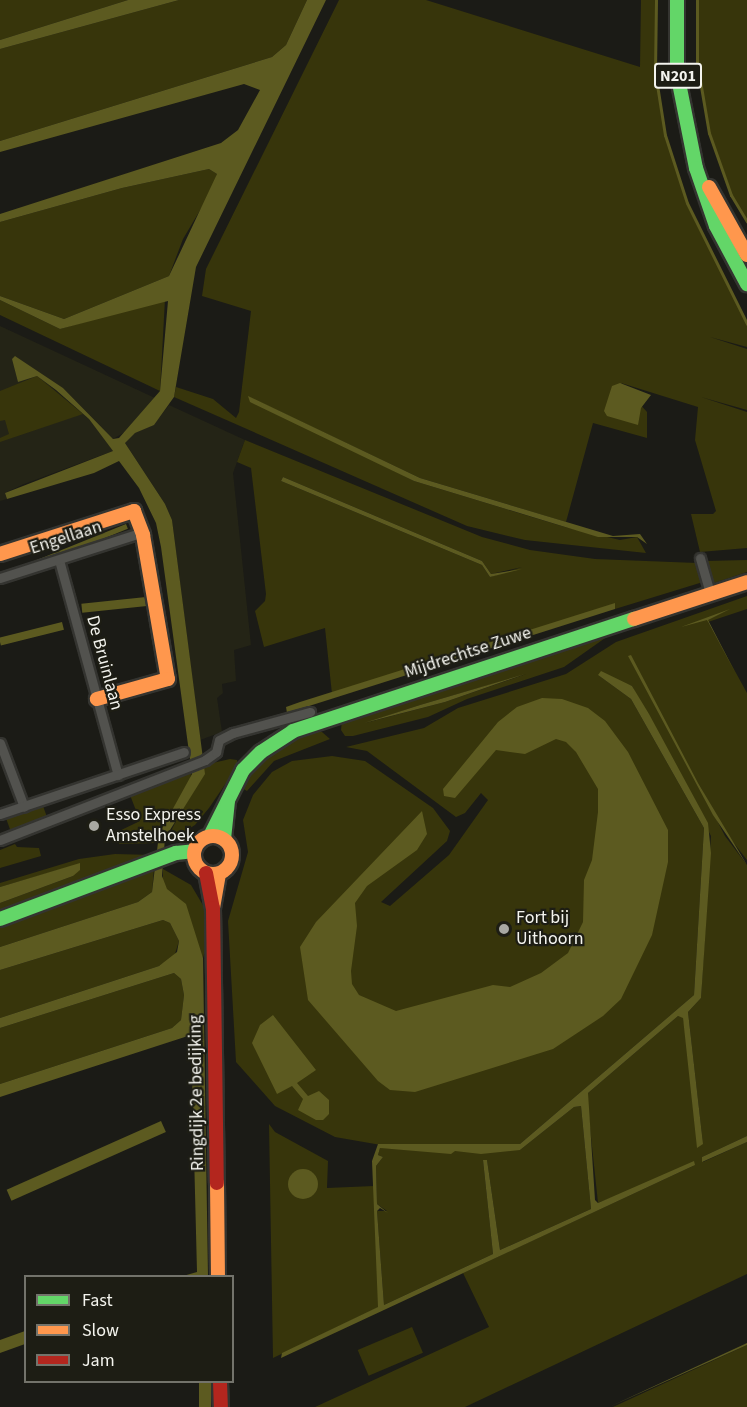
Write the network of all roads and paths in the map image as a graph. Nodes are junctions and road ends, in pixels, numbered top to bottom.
1 (678, 0) edge
2 (692, 150) junction
3 (747, 255) edge
4 (747, 284) edge
5 (143, 532) junction
6 (0, 554) edge
7 (700, 558) dead end
8 (59, 560) junction
9 (0, 578) edge
10 (747, 582) edge
11 (710, 594) junction
12 (98, 699) junction
13 (310, 712) dead end
14 (0, 743) edge
15 (184, 752) dead end
16 (118, 776) junction
17 (24, 807) junction
18 (0, 814) edge
19 (217, 838) junction
20 (0, 840) edge
21 (194, 856) junction
22 (212, 874) junction
23 (0, 919) edge
24 (218, 1275) edge
25 (220, 1383) edge
26 (220, 1407) edge

1 - 2 street, N201
2 - 3 street, N201
2 - 4 street, N201
5 - 6 street, Engellaan
5 - 8 street, Engellaan
5 - 12 street
7 - 11 street
8 - 9 street, Engellaan
8 - 12 street, De Bruinlaan
10 - 11 street, Mijdrechtse Zuwe
11 - 19 street, Mijdrechtse Zuwe
12 - 16 street, De Bruinlaan
13 - 20 street
14 - 17 street
15 - 16 street
16 - 17 street
17 - 18 street
19 - 21 street
19 - 22 street, Mijdrechtse Zuwe
21 - 22 street
21 - 23 street
22 - 24 street, Ringdijk 2e bedijking
25 - 26 street

